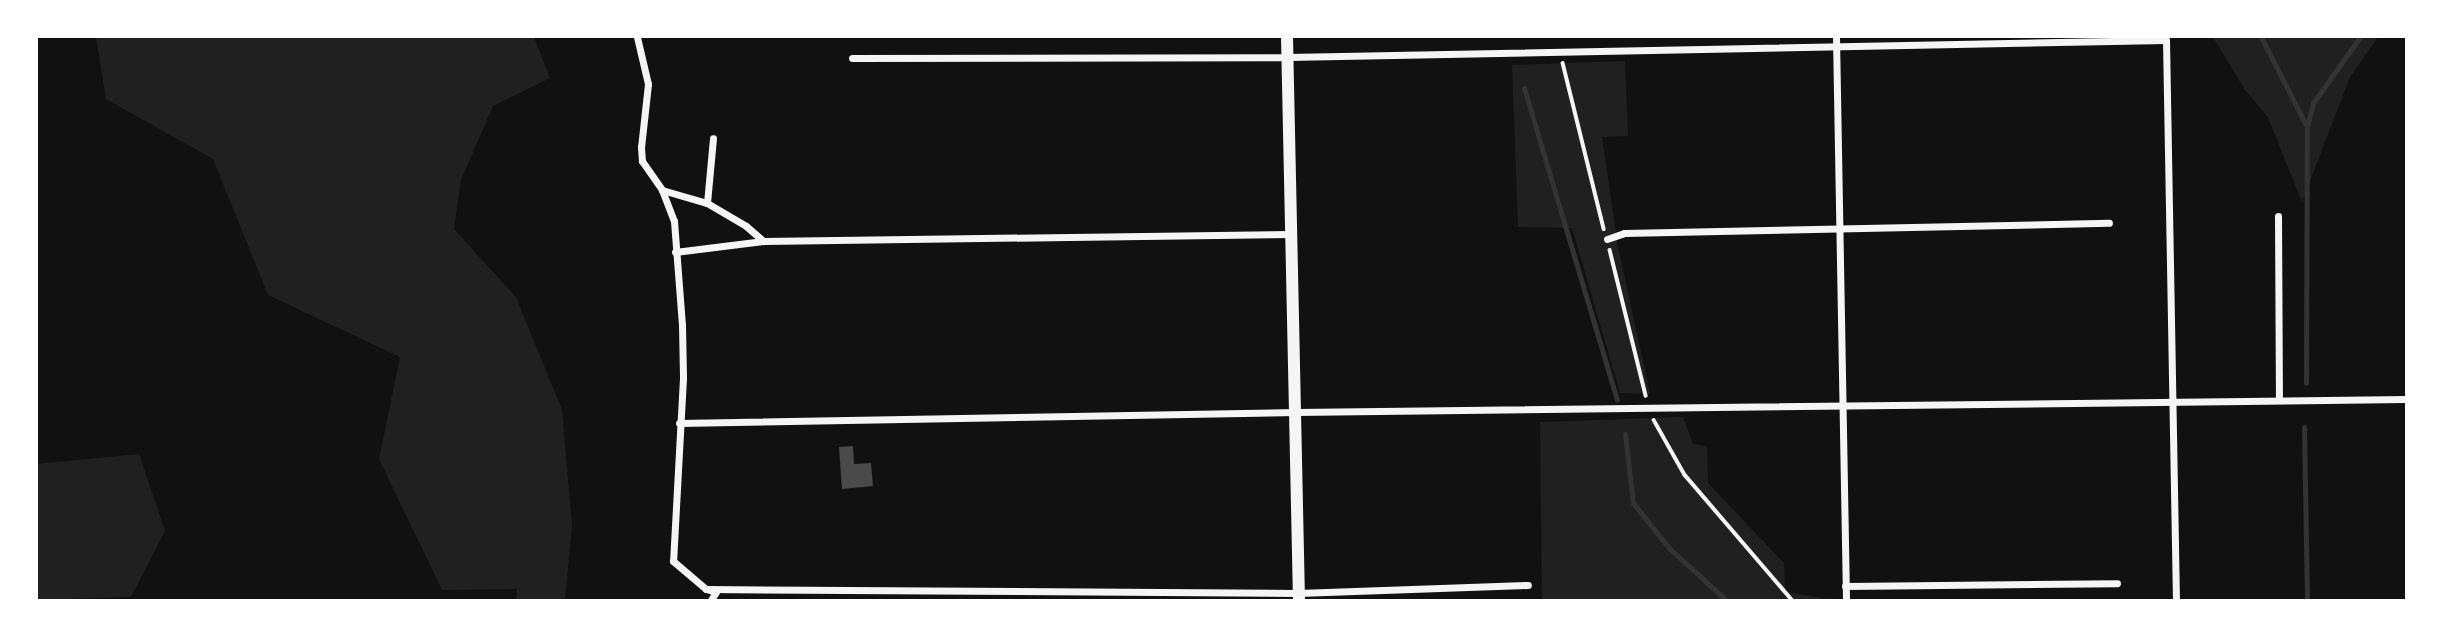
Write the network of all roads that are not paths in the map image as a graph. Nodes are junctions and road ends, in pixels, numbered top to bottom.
1 (636, 37) edge
2 (1287, 37) edge
3 (1836, 37) edge
4 (1836, 46) junction
5 (1288, 57) junction
6 (852, 58) dead end
7 (713, 138) dead end
8 (662, 190) junction
9 (707, 203) junction
10 (2277, 216) dead end
11 (2109, 223) dead end
12 (1839, 229) junction
13 (1290, 234) junction
14 (1607, 239) dead end
15 (763, 242) junction
16 (675, 252) junction
17 (2406, 399) edge
18 (2279, 401) junction
19 (2172, 402) junction
20 (1842, 407) junction
21 (1296, 412) junction
22 (679, 423) junction
23 (2117, 583) dead end
24 (1528, 585) dead end
25 (1845, 586) junction
26 (706, 589) junction
27 (1298, 596) edge
28 (715, 597) edge
29 (1846, 600) edge
30 (2176, 600) edge

1 - 8 street
2 - 5 street
3 - 4 street
4 - 5 street
4 - 12 street
4 - 19 street
5 - 6 street
5 - 13 street
7 - 9 street
8 - 9 street
8 - 16 street
9 - 15 street
10 - 18 street
11 - 12 street
12 - 14 street
12 - 20 street
13 - 15 street
13 - 21 street
15 - 16 street
16 - 22 street
17 - 18 street
18 - 19 street
19 - 20 street
19 - 30 street
20 - 21 street
20 - 25 street
21 - 22 street
21 - 27 street
22 - 26 street
23 - 25 street
24 - 27 street
25 - 29 street
26 - 27 street
26 - 28 street

